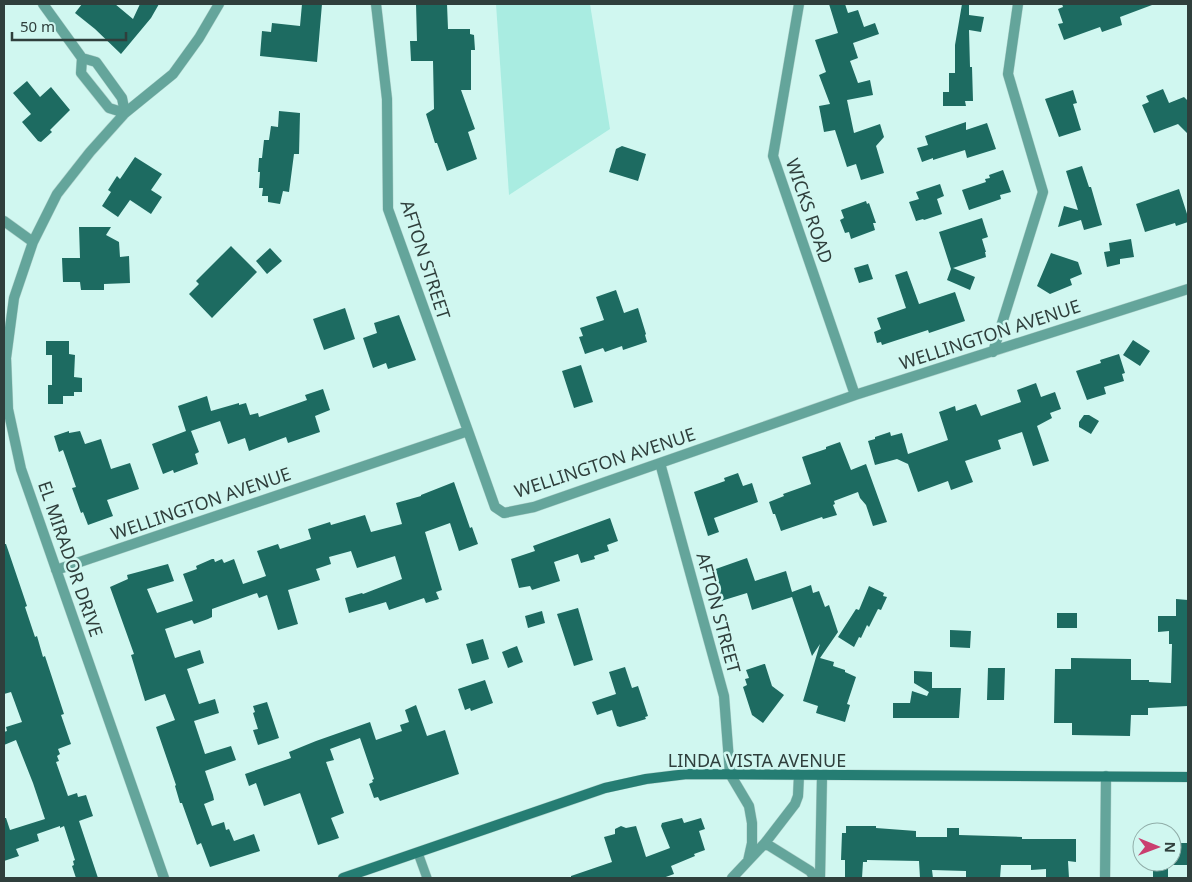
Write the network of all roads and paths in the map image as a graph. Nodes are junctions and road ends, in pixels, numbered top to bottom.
1 (43, 4) edge
2 (219, 4) edge
3 (376, 4) edge
4 (799, 4) edge
5 (1018, 4) edge
6 (82, 58) junction
7 (125, 113) junction
8 (4, 221) edge
9 (33, 242) junction
10 (1188, 289) edge
11 (994, 352) junction
12 (855, 395) junction
13 (468, 431) junction
14 (660, 463) junction
15 (56, 570) junction
16 (730, 774) junction
17 (799, 775) junction
18 (822, 776) junction
19 (1106, 776) junction
20 (1188, 777) edge
21 (765, 843) junction
22 (418, 853) junction
23 (748, 861) junction
24 (164, 878) edge
25 (343, 878) edge
26 (427, 878) edge
27 (732, 878) edge
28 (814, 878) edge
29 (820, 878) edge
30 (1106, 878) edge

1 - 6 street
2 - 7 street, EL MIRADOR DRIVE
3 - 13 street, AFTON STREET
4 - 12 street, WICKS ROAD
5 - 11 street
6 - 7 street
6 - 7 street
7 - 9 street, EL MIRADOR DRIVE
8 - 9 street
9 - 15 street, EL MIRADOR DRIVE
10 - 11 street, WELLINGTON AVENUE
11 - 12 street, WELLINGTON AVENUE
12 - 14 street, WELLINGTON AVENUE
13 - 14 street, WELLINGTON AVENUE
13 - 15 street, WELLINGTON AVENUE
14 - 16 street, AFTON STREET
15 - 24 street, EL MIRADOR DRIVE
16 - 17 main road, LINDA VISTA AVENUE
16 - 22 main road, LINDA VISTA AVENUE
16 - 23 street
17 - 18 main road, LINDA VISTA AVENUE
17 - 21 street
18 - 19 main road, LINDA VISTA AVENUE
18 - 29 street
19 - 20 main road, LINDA VISTA AVENUE
19 - 30 street
21 - 23 street
21 - 28 street
22 - 25 main road, LINDA VISTA AVENUE
22 - 26 lane
23 - 27 street

